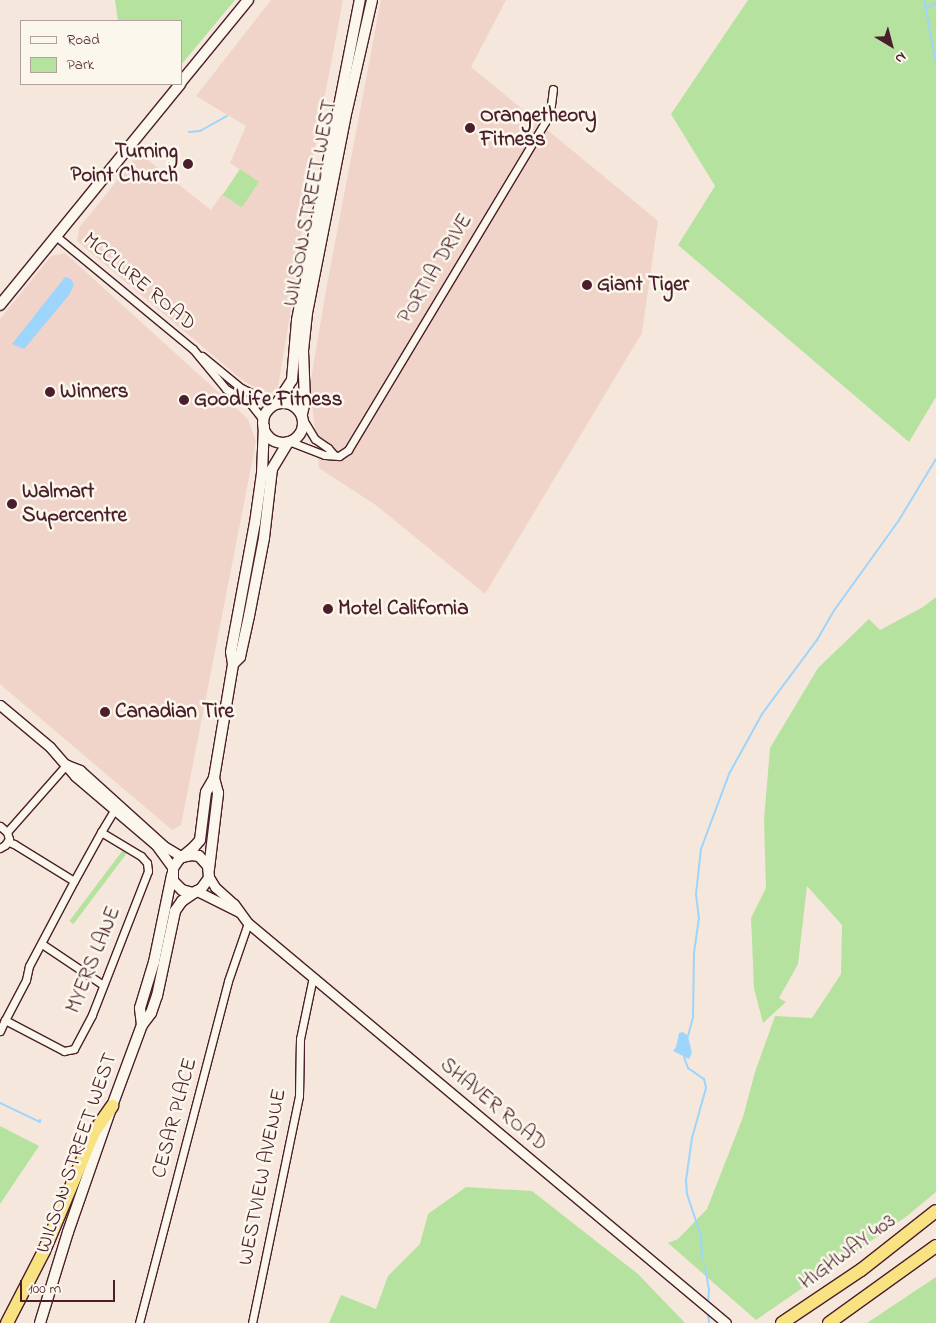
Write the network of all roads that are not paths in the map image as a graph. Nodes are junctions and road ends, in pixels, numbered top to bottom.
1 (248, 0) edge
2 (360, 0) edge
3 (372, 0) edge
4 (182, 82) edge
5 (179, 85) edge
6 (553, 89) dead end
7 (57, 236) junction
8 (0, 305) edge
9 (199, 355) junction
10 (275, 403) junction
11 (303, 418) junction
12 (264, 424) junction
13 (290, 442) junction
14 (334, 455) junction
15 (234, 664) junction
16 (0, 705) edge
17 (67, 764) junction
18 (214, 778) junction
19 (114, 810) junction
20 (0, 826) edge
21 (7, 832) junction
22 (101, 832) junction
23 (8, 842) junction
24 (0, 848) edge
25 (182, 857) junction
26 (172, 871) junction
27 (209, 873) junction
28 (74, 881) junction
29 (198, 891) junction
30 (239, 912) junction
31 (248, 923) junction
32 (42, 944) junction
33 (313, 978) junction
34 (104, 985) junction
35 (5, 1020) junction
36 (142, 1025) junction
37 (0, 1031) edge
38 (112, 1106) junction
39 (936, 1211) edge
40 (936, 1246) edge
41 (725, 1322) edge
42 (7, 1323) edge
43 (40, 1323) edge
44 (139, 1323) edge
45 (252, 1323) edge
46 (782, 1323) edge
47 (829, 1323) edge

1 - 4 main road
2 - 10 main road, WILSON STREET WEST
3 - 11 main road, WILSON STREET WEST
5 - 7 main road
6 - 14 street, PORTIA DRIVE
7 - 8 main road
7 - 9 street, MCCLURE ROAD
9 - 10 street, MCCLURE ROAD
9 - 12 street, MCCLURE ROAD
10 - 11 main road
10 - 12 main road
11 - 13 main road
11 - 14 street
12 - 13 main road
12 - 15 main road
13 - 14 street
13 - 15 main road
15 - 18 main road
16 - 17 street
17 - 19 street
17 - 21 street
17 - 25 street
18 - 25 main road
18 - 27 main road
19 - 22 street
19 - 26 street
20 - 21 street
21 - 23 street
22 - 28 street
22 - 34 street, MYERS LANE
23 - 24 street
23 - 28 street
25 - 26 main road
25 - 27 main road
26 - 29 main road
26 - 36 main road, WILSON STREET WEST
27 - 29 main road
27 - 30 street, SHAVER ROAD
28 - 32 street
29 - 30 street, SHAVER ROAD
29 - 36 main road, WILSON STREET WEST
30 - 31 street, SHAVER ROAD
31 - 33 street, SHAVER ROAD
31 - 44 street, CESAR PLACE
32 - 34 street
32 - 35 street
33 - 41 street, SHAVER ROAD
33 - 45 street, WESTVIEW AVENUE
34 - 35 street, MYERS LANE
35 - 37 street
36 - 38 main road, WILSON STREET WEST
38 - 42 highway
38 - 43 main road, WILSON STREET WEST
39 - 46 highway, HIGHWAY 403
40 - 47 highway

